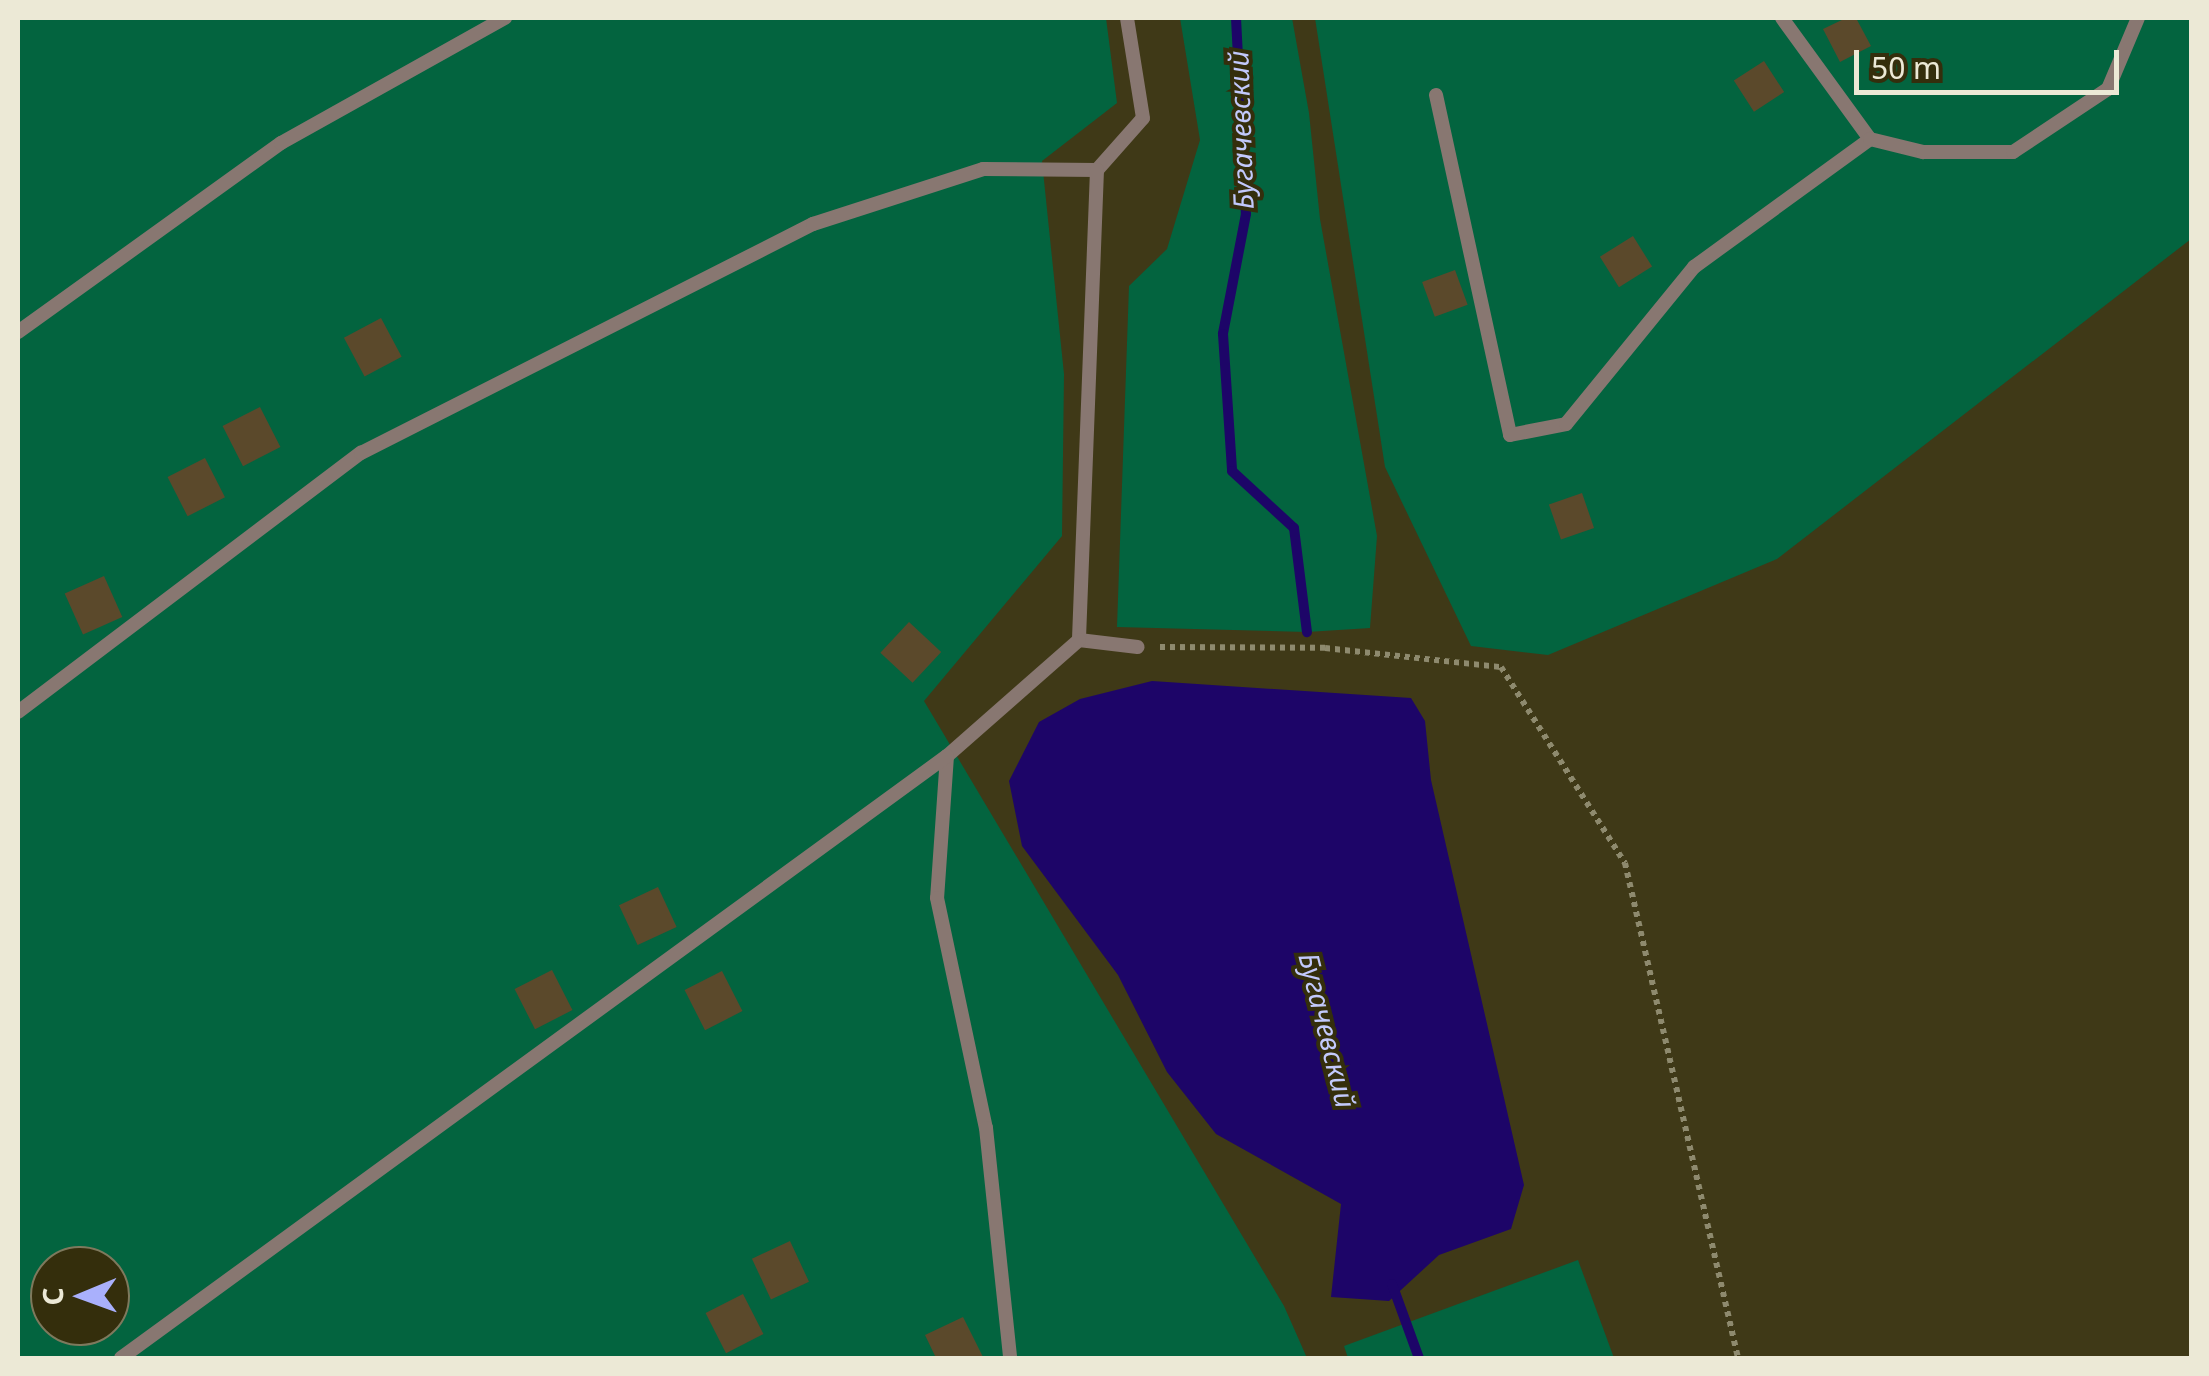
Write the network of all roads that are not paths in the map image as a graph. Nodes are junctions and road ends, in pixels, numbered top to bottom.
1 (505, 18) edge
2 (1127, 18) edge
3 (1782, 18) edge
4 (2138, 18) edge
5 (1436, 95) dead end
6 (1870, 139) junction
7 (1098, 170) junction
8 (18, 332) edge
9 (1079, 640) junction
10 (1138, 647) road end
11 (18, 712) edge
12 (947, 756) junction
13 (121, 1358) edge
14 (1010, 1358) edge

1 - 8 lane
2 - 7 lane
3 - 6 lane
4 - 6 lane
5 - 6 lane
7 - 9 lane
7 - 11 lane
9 - 10 lane
9 - 12 lane
12 - 13 lane
12 - 14 lane

